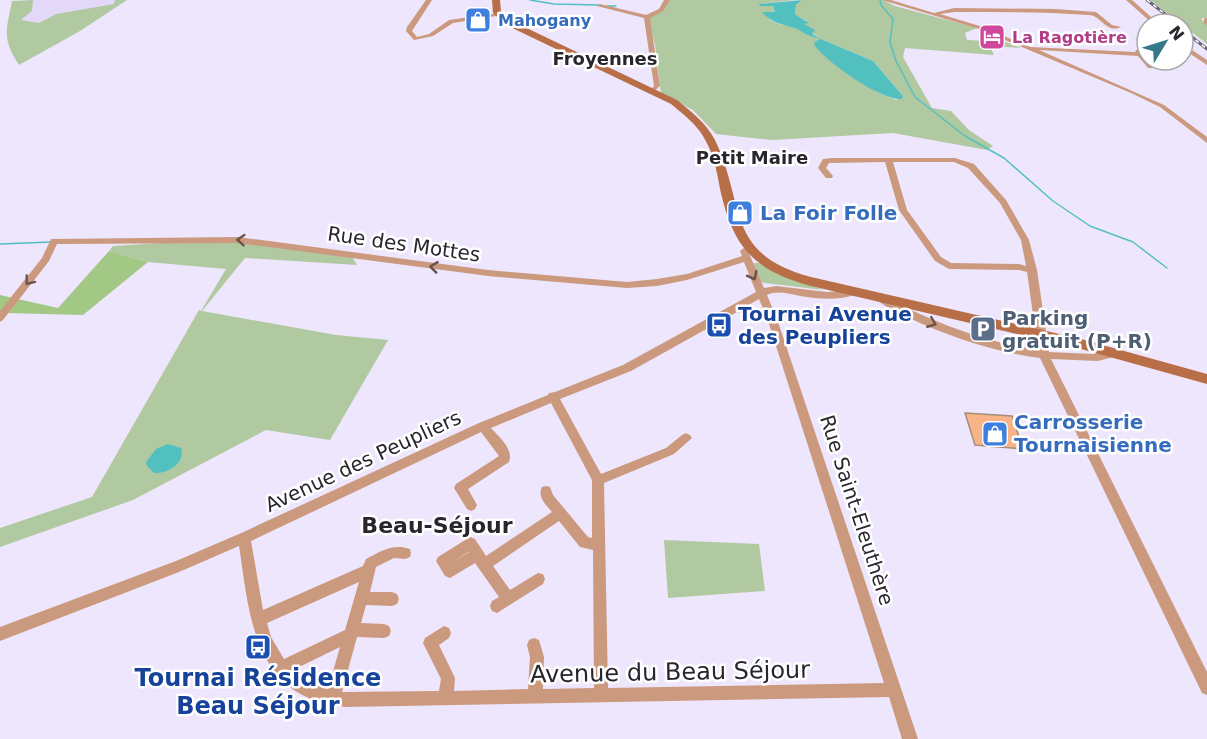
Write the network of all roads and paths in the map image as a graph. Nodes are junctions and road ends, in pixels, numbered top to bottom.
1 (429, 0) edge
2 (496, 0) edge
3 (668, 0) edge
4 (885, 0) edge
5 (1129, 0) edge
6 (600, 6) dead end
7 (1142, 12) edge
8 (934, 14) junction
9 (499, 15) junction
10 (647, 17) junction
11 (1111, 27) dead end
12 (1024, 47) junction
13 (1135, 52) edge
14 (652, 92) junction
15 (1207, 141) edge
16 (888, 160) junction
17 (829, 176) dead end
18 (746, 252) junction
19 (1032, 270) junction
20 (854, 292) junction
21 (763, 294) junction
22 (880, 298) junction
23 (736, 308) junction
24 (0, 318) edge
25 (772, 319) junction
26 (1040, 334) junction
27 (1113, 353) junction
28 (1044, 355) junction
29 (1207, 379) edge
30 (553, 396) junction
31 (483, 426) junction
32 (686, 438) dead end
33 (598, 480) junction
34 (546, 491) dead end
35 (471, 506) dead end
36 (560, 514) junction
37 (244, 538) junction
38 (600, 545) junction
39 (405, 553) dead end
40 (368, 572) junction
41 (538, 579) dead end
42 (361, 598) junction
43 (392, 599) dead end
44 (260, 620) junction
45 (384, 632) dead end
46 (351, 633) junction
47 (444, 633) dead end
48 (0, 634) edge
49 (534, 645) dead end
50 (280, 668) junction
51 (1207, 687) edge
52 (894, 690) junction
53 (535, 696) junction
54 (601, 696) junction
55 (333, 698) junction
56 (446, 698) junction
57 (910, 739) edge

1 - 9 street
2 - 9 main road
3 - 10 street
4 - 8 street
5 - 7 street
6 - 10 street
8 - 11 street
8 - 12 street
9 - 14 main road
10 - 14 street
12 - 13 street
12 - 15 street
14 - 18 main road
16 - 17 street
16 - 19 street
16 - 19 street
18 - 20 main road
18 -> 21 street, Rue Saint-Eleuthère
18 -> 24 street, Rue des Mottes
19 - 26 street
20 - 21 street, Avenue des Peupliers
20 - 22 main road
21 - 23 street, Avenue des Peupliers
21 - 25 street, Rue Saint-Eleuthère
22 - 26 main road
22 -> 28 street
23 - 25 street
23 - 30 street, Avenue des Peupliers
25 - 52 street, Rue Saint-Eleuthère
26 - 27 main road
26 - 28 street
27 - 28 street
27 - 29 main road
28 - 51 street
30 - 31 street, Avenue des Peupliers
30 - 33 street
31 - 35 street
31 - 37 street, Avenue des Peupliers
32 - 33 street
33 - 38 street
34 - 36 street
36 - 38 street
36 - 41 street
37 - 44 street, Avenue du Beau Séjour
37 - 48 street, Avenue des Peupliers
38 - 54 street
39 - 40 street
40 - 42 street
40 - 44 street
42 - 43 street
42 - 46 street
44 - 50 street, Avenue du Beau Séjour
45 - 46 street
46 - 50 street
46 - 55 street
47 - 56 street
49 - 53 street
50 - 55 street, Avenue du Beau Séjour
52 - 54 street, Avenue du Beau Séjour
52 - 57 street, Rue Saint-Eleuthère
53 - 54 street, Avenue du Beau Séjour
53 - 56 street, Avenue du Beau Séjour
55 - 56 street, Avenue du Beau Séjour

